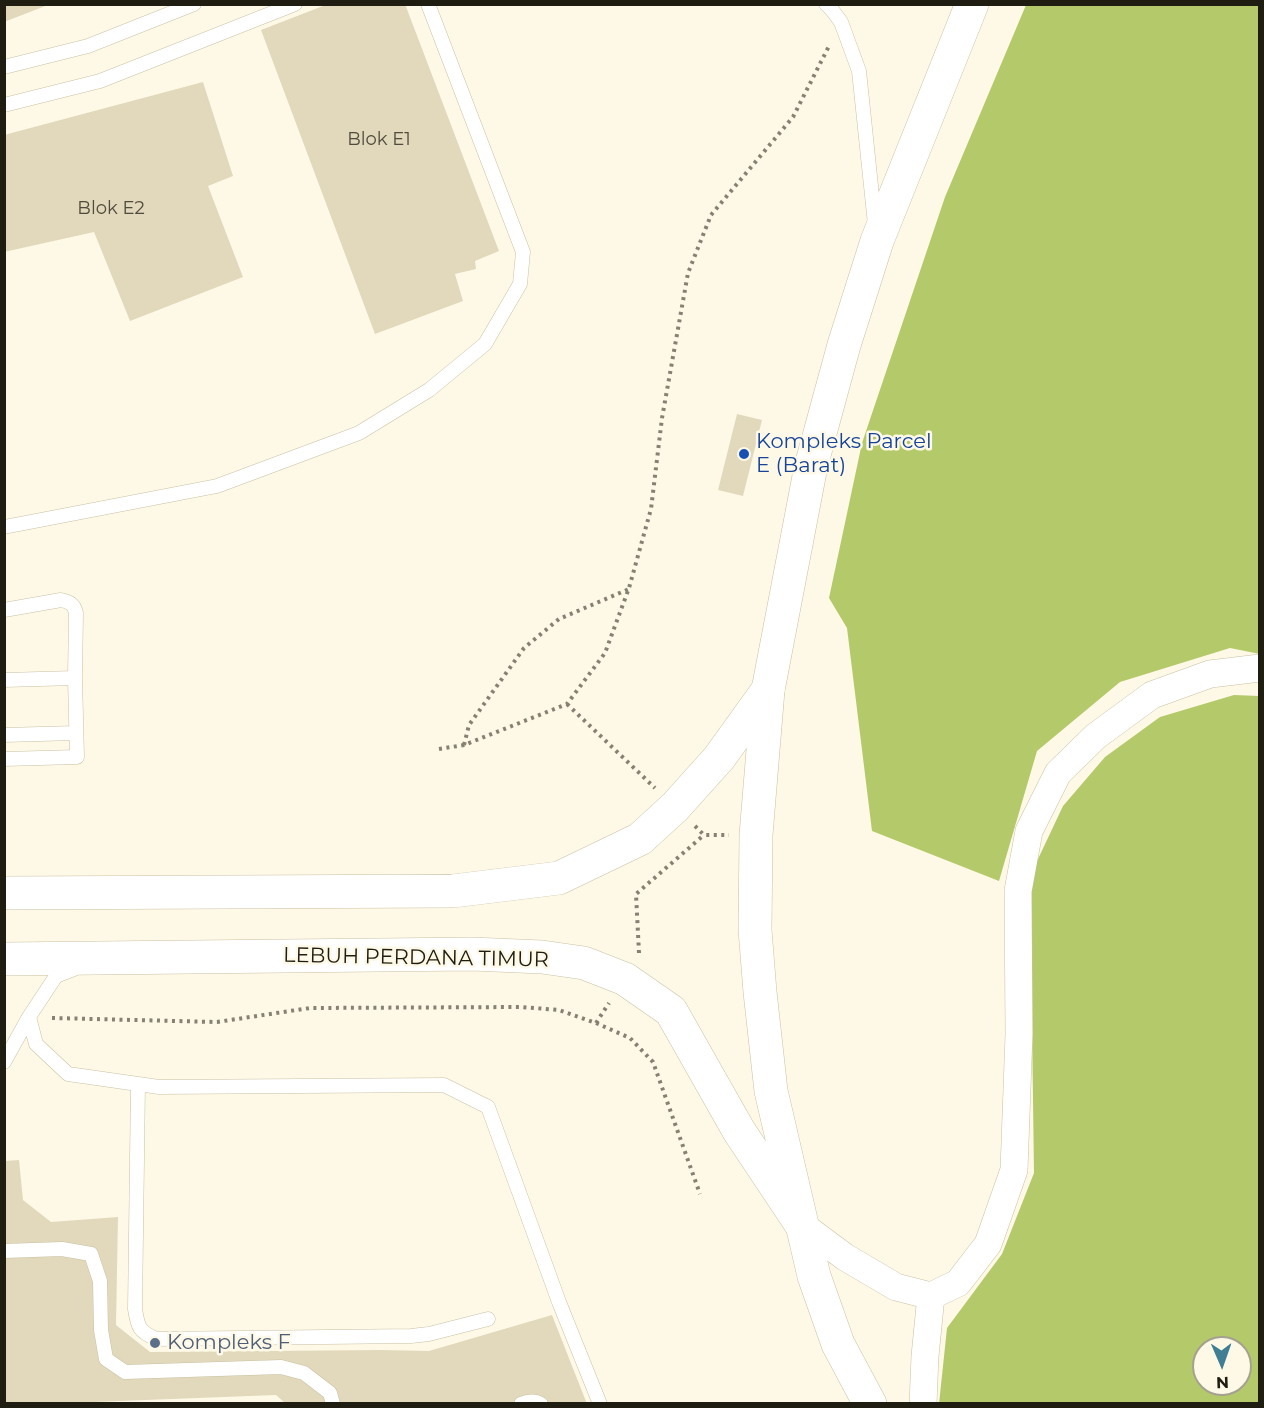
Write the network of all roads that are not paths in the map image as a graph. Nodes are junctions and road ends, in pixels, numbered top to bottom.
1 (194, 4) edge
2 (295, 4) edge
3 (428, 4) edge
4 (825, 4) edge
5 (972, 4) edge
6 (4, 67) edge
7 (4, 105) edge
8 (877, 241) junction
9 (4, 527) edge
10 (4, 610) edge
11 (1260, 668) edge
12 (75, 678) junction
13 (4, 680) edge
14 (768, 690) junction
15 (76, 733) junction
16 (4, 735) edge
17 (4, 759) edge
18 (4, 893) edge
19 (104, 958) junction
20 (4, 959) edge
21 (29, 1017) junction
22 (4, 1062) edge
23 (138, 1084) junction
24 (802, 1225) junction
25 (4, 1251) edge
26 (932, 1296) junction
27 (489, 1319) dead end
28 (333, 1404) edge
29 (521, 1404) edge
30 (542, 1404) edge
31 (600, 1404) edge
32 (870, 1404) edge
33 (923, 1404) edge

1 - 6 lane
2 - 7 lane
3 - 9 lane
4 - 8 lane
5 - 8 main road
8 - 14 main road
10 - 12 lane
11 - 26 street
12 - 13 lane
12 - 15 lane
14 - 18 main road
14 - 24 main road
15 - 16 lane
15 - 17 lane
19 - 20 main road, LEBUH PERDANA TIMUR
19 - 21 lane
19 - 24 main road, LEBUH PERDANA TIMUR
21 - 22 lane
21 - 23 lane
23 - 27 lane
23 - 31 lane
24 - 26 street
24 - 32 main road
25 - 28 lane
26 - 33 street
29 - 30 lane

